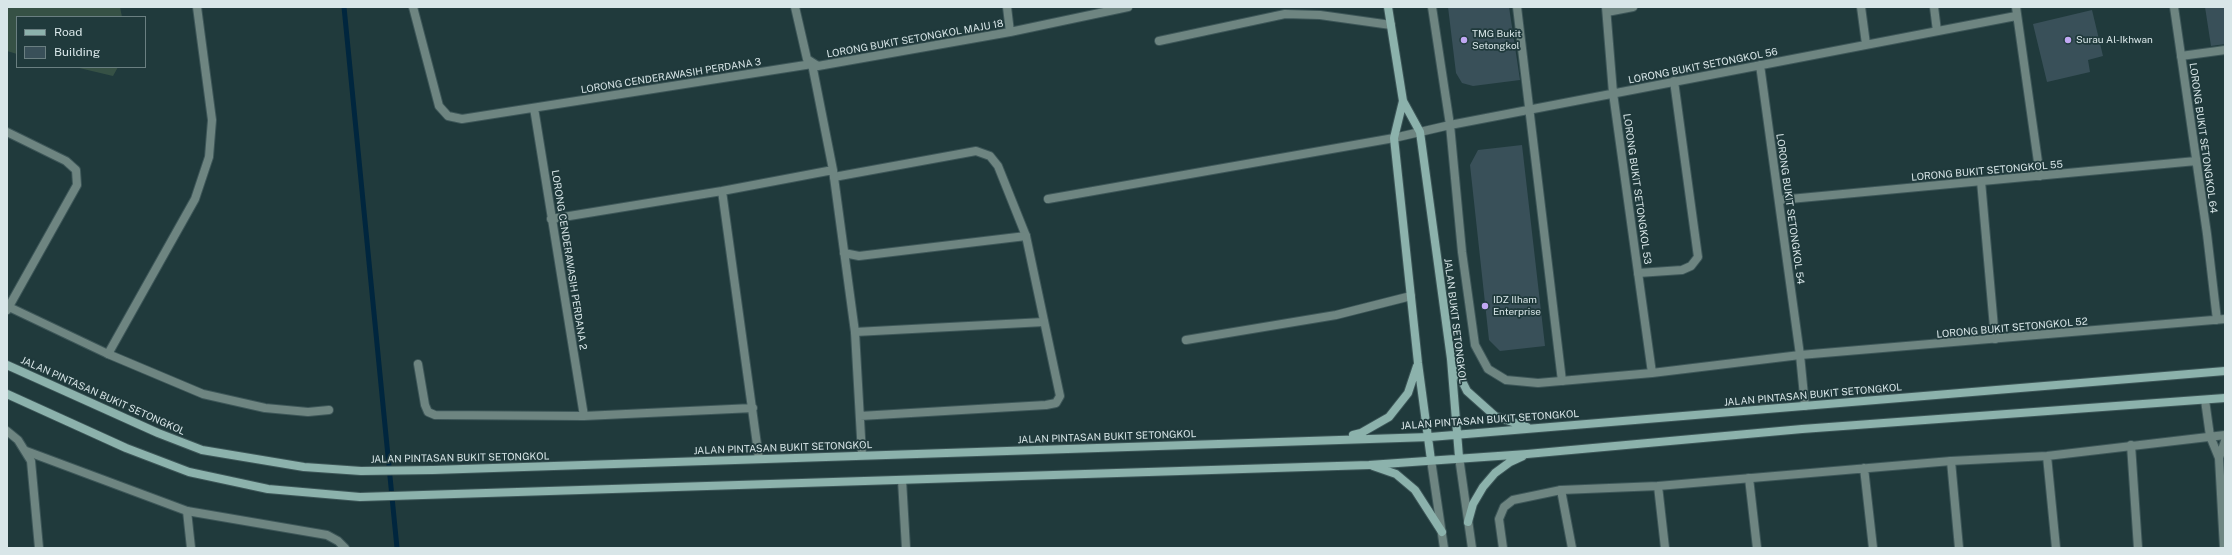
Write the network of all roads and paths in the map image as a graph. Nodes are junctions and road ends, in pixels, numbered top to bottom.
1 (198, 7) edge
2 (413, 7) edge
3 (795, 7) edge
4 (1007, 7) edge
5 (1128, 7) edge
6 (1388, 7) edge
7 (1432, 7) edge
8 (1517, 7) edge
9 (1633, 7) edge
10 (1861, 7) edge
11 (1934, 7) edge
12 (2174, 7) edge
13 (1606, 10) edge
14 (2016, 11) edge
15 (1391, 25) junction
16 (1937, 31) junction
17 (1010, 32) junction
18 (1159, 41) dead end
19 (1866, 44) junction
20 (2225, 50) edge
21 (2180, 56) junction
22 (812, 64) junction
23 (1760, 65) junction
24 (1674, 81) junction
25 (1613, 93) junction
26 (1402, 101) junction
27 (534, 108) junction
28 (1529, 109) junction
29 (1450, 125) junction
30 (7, 132) edge
31 (1420, 132) junction
32 (1394, 138) junction
33 (2196, 161) junction
34 (833, 173) junction
35 (2040, 176) junction
36 (1980, 181) junction
37 (722, 191) junction
38 (1048, 199) dead end
39 (1779, 200) junction
40 (551, 219) junction
41 (1026, 236) junction
42 (844, 253) junction
43 (1638, 273) junction
44 (1411, 296) junction
45 (8, 309) edge
46 (2221, 319) edge
47 (1044, 322) junction
48 (855, 332) junction
49 (1995, 339) junction
50 (1186, 340) dead end
51 (108, 354) junction
52 (1800, 355) junction
53 (1451, 359) junction
54 (1418, 363) junction
55 (418, 364) dead end
56 (7, 365) edge
57 (2225, 371) edge
58 (1652, 373) junction
59 (1562, 381) junction
60 (7, 394) edge
61 (2225, 398) edge
62 (2205, 400) junction
63 (2225, 402) edge
64 (1805, 406) junction
65 (753, 408) junction
66 (329, 410) dead end
67 (584, 416) junction
68 (860, 416) junction
69 (1530, 427) junction
70 (7, 431) edge
71 (1457, 435) junction
72 (2225, 435) edge
73 (2210, 436) junction
74 (1430, 437) junction
75 (1330, 439) junction
76 (2225, 441) edge
77 (2131, 445) junction
78 (26, 451) junction
79 (1527, 454) junction
80 (862, 456) junction
81 (2047, 456) junction
82 (1459, 457) junction
83 (2219, 458) junction
84 (760, 459) junction
85 (1432, 460) junction
86 (1951, 461) junction
87 (1369, 464) junction
88 (1864, 468) junction
89 (1749, 478) junction
90 (902, 480) junction
91 (1658, 486) junction
92 (1561, 490) junction
93 (187, 511) junction
94 (1468, 522) junction
95 (1442, 532) junction
96 (39, 548) edge
97 (191, 548) edge
98 (345, 548) edge
99 (906, 548) edge
100 (1444, 548) edge
101 (1472, 548) edge
102 (1503, 548) edge
103 (1572, 548) edge
104 (1665, 548) edge
105 (1757, 548) edge
106 (1873, 548) edge
107 (1959, 548) edge
108 (2056, 548) edge
109 (2138, 548) edge
110 (2224, 548) edge

1 - 51 street
2 - 27 street, LORONG CENDERAWASIH PERDANA 3
3 - 22 street
4 - 17 street
5 - 17 street, LORONG BUKIT SETONGKOL MAJU 18
6 - 15 main road, JALAN BUKIT SETONGKOL
7 - 29 street, LORONG BUKIT SETONGKOL 52
8 - 28 street
9 - 13 street
10 - 19 street
11 - 16 street
12 - 21 street, LORONG BUKIT SETONGKOL 64
13 - 25 street, LORONG BUKIT SETONGKOL 53
14 - 16 street, LORONG BUKIT SETONGKOL 56
14 - 35 street
15 - 18 street
15 - 26 main road, JALAN BUKIT SETONGKOL
16 - 19 street, LORONG BUKIT SETONGKOL 56
17 - 22 street, LORONG BUKIT SETONGKOL MAJU 18
19 - 23 street, LORONG BUKIT SETONGKOL 56
20 - 21 street
21 - 33 street, LORONG BUKIT SETONGKOL 64
22 - 27 street, LORONG CENDERAWASIH PERDANA 3
22 - 34 street
23 - 24 street, LORONG BUKIT SETONGKOL 56
23 - 39 street, LORONG BUKIT SETONGKOL 54
24 - 25 street, LORONG BUKIT SETONGKOL 56
24 - 43 street
25 - 28 street, LORONG BUKIT SETONGKOL 56
25 - 43 street, LORONG BUKIT SETONGKOL 53
26 - 31 main road, JALAN BUKIT SETONGKOL
26 - 32 main road, JALAN BUKIT SETONGKOL
27 - 40 street, LORONG CENDERAWASIH PERDANA 2
28 - 29 street, LORONG BUKIT SETONGKOL 56
28 - 59 street
29 - 31 street, LORONG BUKIT SETONGKOL 56
29 - 59 street, LORONG BUKIT SETONGKOL 52
30 - 45 street
31 - 32 street, LORONG BUKIT SETONGKOL 56
31 - 53 main road, JALAN BUKIT SETONGKOL
32 - 38 street, LORONG BUKIT SETONGKOL 56
32 - 44 main road, JALAN BUKIT SETONGKOL
33 - 35 street, LORONG BUKIT SETONGKOL 55
33 - 46 street, LORONG BUKIT SETONGKOL 64
34 - 37 street
34 - 41 street
34 - 42 street
35 - 36 street, LORONG BUKIT SETONGKOL 55
36 - 39 street, LORONG BUKIT SETONGKOL 55
36 - 49 street
37 - 40 street
37 - 65 street
39 - 52 street, LORONG BUKIT SETONGKOL 54
40 - 67 street, LORONG CENDERAWASIH PERDANA 2
41 - 42 street
41 - 47 street
42 - 48 street
43 - 58 street, LORONG BUKIT SETONGKOL 53
44 - 50 street
44 - 54 main road, JALAN BUKIT SETONGKOL
45 - 51 street
46 - 49 street, LORONG BUKIT SETONGKOL 52
47 - 48 street
47 - 68 street
48 - 68 street
49 - 52 street, LORONG BUKIT SETONGKOL 52
51 - 66 street
52 - 58 street, LORONG BUKIT SETONGKOL 52
52 - 64 street, LORONG BUKIT SETONGKOL 54
53 - 69 main road
53 - 71 main road, JALAN BUKIT SETONGKOL
54 - 74 main road, JALAN BUKIT SETONGKOL
54 - 75 main road
55 - 67 street
56 - 84 main road, JALAN PINTASAN BUKIT SETONGKOL
57 - 64 main road, JALAN PINTASAN BUKIT SETONGKOL
58 - 59 street, LORONG BUKIT SETONGKOL 52
60 - 90 main road
61 - 62 main road
61 - 63 street
62 - 73 street
62 - 79 main road
64 - 69 main road, JALAN PINTASAN BUKIT SETONGKOL
65 - 67 street
65 - 84 street
68 - 80 street
69 - 71 main road, JALAN PINTASAN BUKIT SETONGKOL
70 - 78 street
71 - 74 main road, JALAN PINTASAN BUKIT SETONGKOL
71 - 82 main road, JALAN BUKIT SETONGKOL
72 - 73 street
73 - 77 street
73 - 83 street
74 - 75 main road, JALAN PINTASAN BUKIT SETONGKOL
74 - 85 main road, JALAN BUKIT SETONGKOL
75 - 80 main road, JALAN PINTASAN BUKIT SETONGKOL
76 - 83 street
77 - 81 street
77 - 109 street
78 - 93 street
78 - 96 street
79 - 82 main road
79 - 94 main road
80 - 84 main road, JALAN PINTASAN BUKIT SETONGKOL
81 - 86 street
81 - 108 street
82 - 85 main road
82 - 94 street, JALAN BUKIT SETONGKOL
83 - 110 street
85 - 87 main road
85 - 95 street, JALAN BUKIT SETONGKOL
86 - 88 street
86 - 107 street
87 - 90 main road
87 - 95 main road
88 - 89 street
88 - 106 street
89 - 91 street
89 - 105 street
90 - 99 street
91 - 92 street
91 - 104 street
92 - 102 street
92 - 103 street
93 - 97 street
93 - 98 street
94 - 101 street, JALAN BUKIT SETONGKOL
95 - 100 street, JALAN BUKIT SETONGKOL

